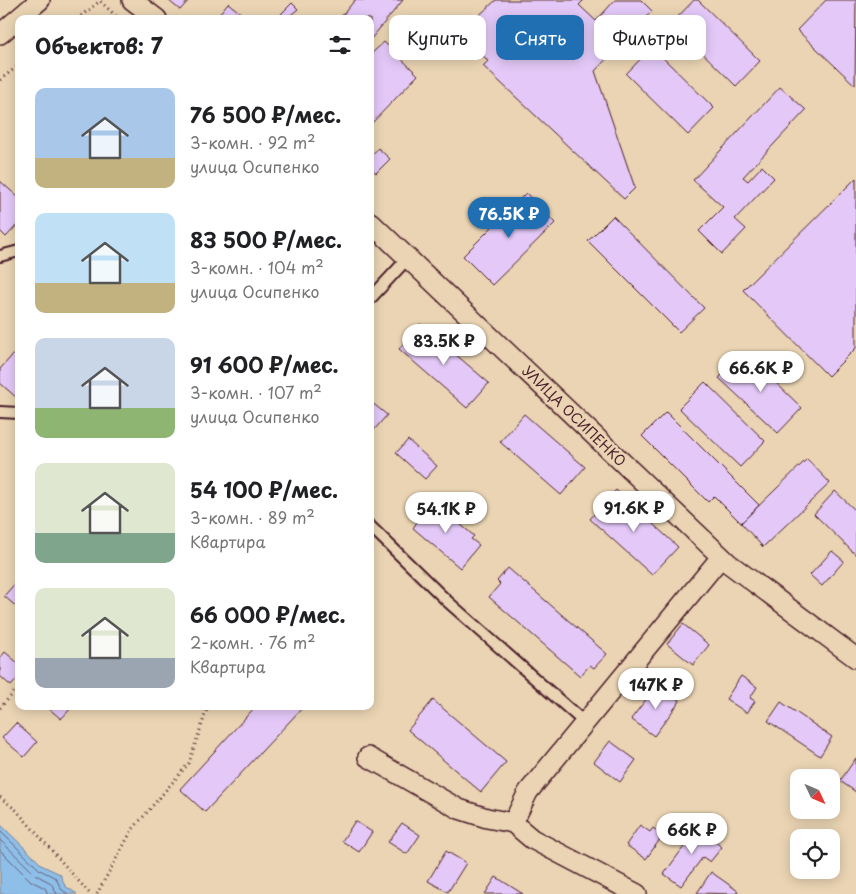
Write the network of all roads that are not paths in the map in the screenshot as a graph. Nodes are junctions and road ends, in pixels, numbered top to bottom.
1 (40, 0) edge
2 (132, 0) edge
3 (22, 15) edge
4 (152, 15) edge
5 (15, 21) edge
6 (0, 34) edge
7 (374, 226) edge
8 (15, 252) edge
9 (0, 256) edge
10 (408, 258) junction
11 (374, 295) edge
12 (0, 412) edge
13 (15, 413) edge
14 (374, 530) edge
15 (721, 557) junction
16 (856, 658) edge
17 (585, 723) junction
18 (368, 757) dead end
19 (512, 823) junction
20 (637, 894) edge

1 - 3 street
2 - 4 street
5 - 6 street
7 - 10 street, УЛИЦА ОСИПЕНКО
8 - 9 lane
10 - 11 lane
10 - 15 street, УЛИЦА ОСИПЕНКО
12 - 13 lane
14 - 17 lane
15 - 16 street, УЛИЦА ОСИПЕНКО
15 - 17 street
17 - 19 street
18 - 19 street
19 - 20 street

